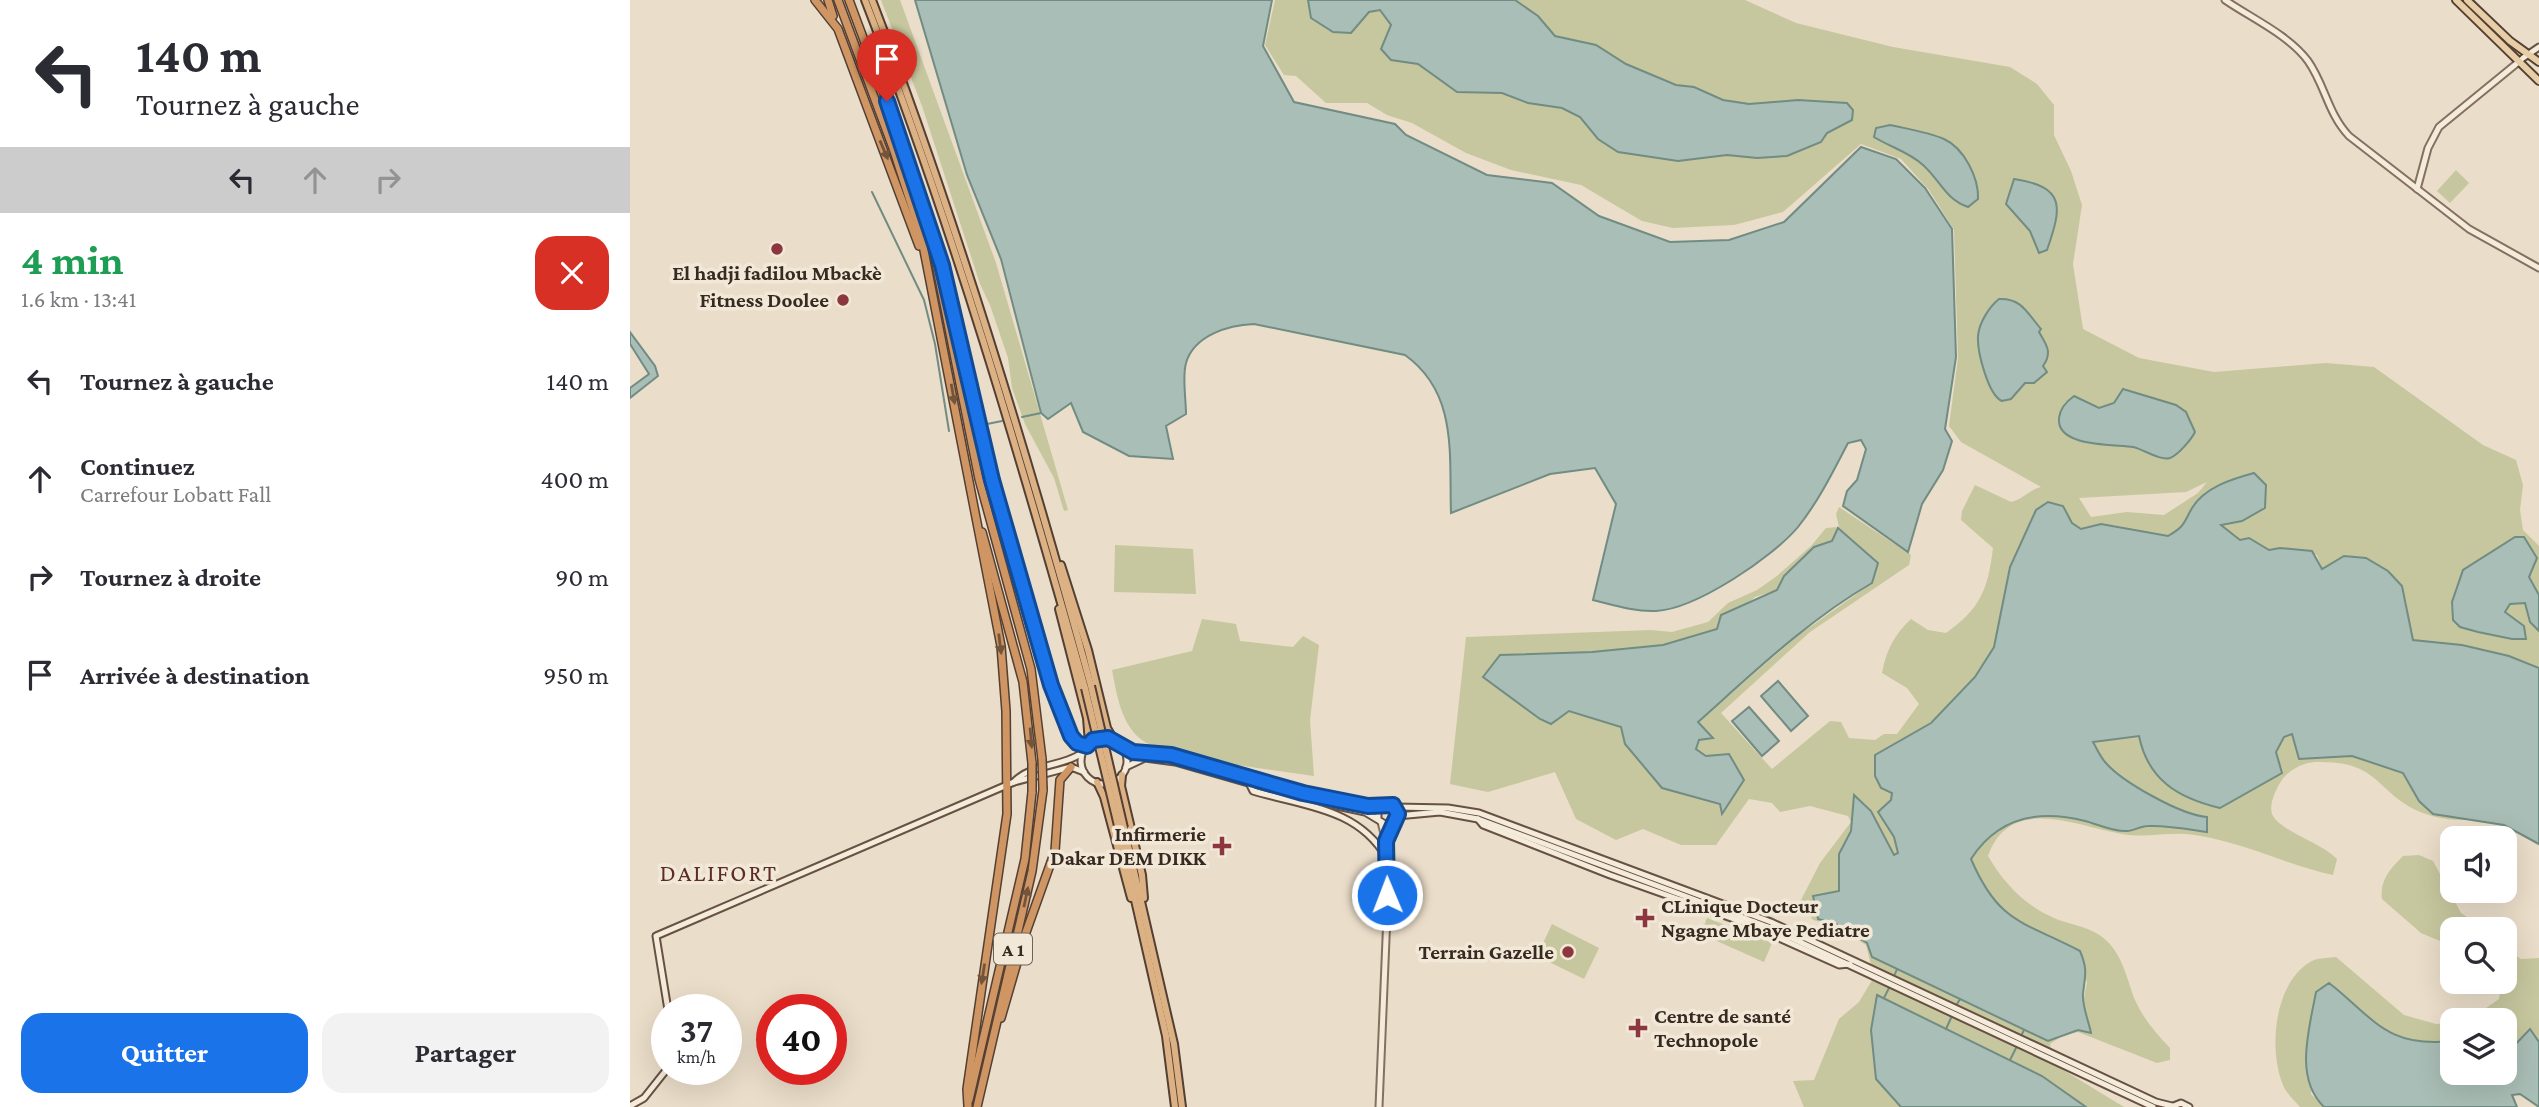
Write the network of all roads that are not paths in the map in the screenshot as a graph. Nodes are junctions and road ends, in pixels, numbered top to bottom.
1 (816, 0) edge
2 (828, 0) edge
3 (838, 0) edge
4 (849, 0) edge
5 (865, 0) edge
6 (872, 0) edge
7 (2225, 0) edge
8 (2456, 0) edge
9 (2467, 0) edge
10 (838, 29) junction
11 (2539, 47) edge
12 (2523, 58) junction
13 (2539, 62) edge
14 (2539, 81) edge
15 (2417, 189) junction
16 (932, 239) junction
17 (2539, 268) edge
18 (932, 285) junction
19 (969, 481) junction
20 (1049, 548) junction
21 (1114, 740) junction
22 (1086, 747) junction
23 (1123, 747) junction
24 (1071, 767) junction
25 (1126, 767) junction
26 (1086, 774) junction
27 (1122, 775) junction
28 (1097, 782) junction
29 (1011, 784) junction
30 (1250, 785) junction
31 (1380, 807) junction
32 (1395, 807) junction
33 (1357, 810) junction
34 (1337, 813) junction
35 (1397, 816) junction
36 (1478, 819) junction
37 (1379, 820) junction
38 (1391, 824) junction
39 (1386, 841) junction
40 (1386, 858) junction
41 (1609, 869) junction
42 (1625, 880) junction
43 (1143, 922) junction
44 (1850, 964) junction
45 (665, 994) edge
46 (996, 1024) junction
47 (654, 1085) edge
48 (630, 1106) edge
49 (967, 1106) edge
50 (2171, 1106) edge
51 (977, 1107) edge
52 (1175, 1107) edge
53 (1182, 1107) edge
54 (1378, 1107) edge
55 (2153, 1107) edge
56 (2189, 1107) edge

1 - 10 highway
2 - 10 highway
3 - 18 highway, A 1
4 - 16 highway, A 1
5 - 20 highway
6 - 20 highway
7 - 15 main road
8 - 12 main road
9 - 12 main road
10 -> 18 highway
11 - 12 main road
12 - 13 main road
12 - 14 main road
12 - 15 main road
15 - 17 main road
16 - 22 highway
46 -> 16 highway, A 1, bridge
18 -> 19 highway, A 1
19 -> 29 highway
19 -> 49 highway, A 1, bridge
20 - 21 highway
20 - 22 highway
20 - 43 highway, bridge
21 - 22 main road
21 - 23 main road
22 - 26 main road
22 - 29 main road
23 - 25 main road
23 - 31 main road
24 - 26 main road
24 - 29 main road
24 - 46 highway
25 - 27 main road
25 - 30 main road
26 - 28 main road
27 - 28 main road
27 - 43 highway
28 - 43 highway
29 - 45 main road
29 -> 49 highway
30 - 33 main road
30 - 34 main road
31 - 32 main road
31 - 37 main road
32 - 35 main road
32 - 50 main road
33 - 34 main road
33 - 37 main road
34 - 40 main road
35 - 36 main road
35 - 38 main road
36 - 41 main road
36 - 42 main road
37 - 38 main road
37 - 39 main road
38 - 39 main road
39 - 40 main road
40 - 54 main road
41 - 42 main road
41 - 44 main road
42 - 44 main road
43 - 52 highway
43 - 53 highway
44 - 55 main road
46 - 51 highway, A 1
47 - 48 main road
50 - 56 main road

